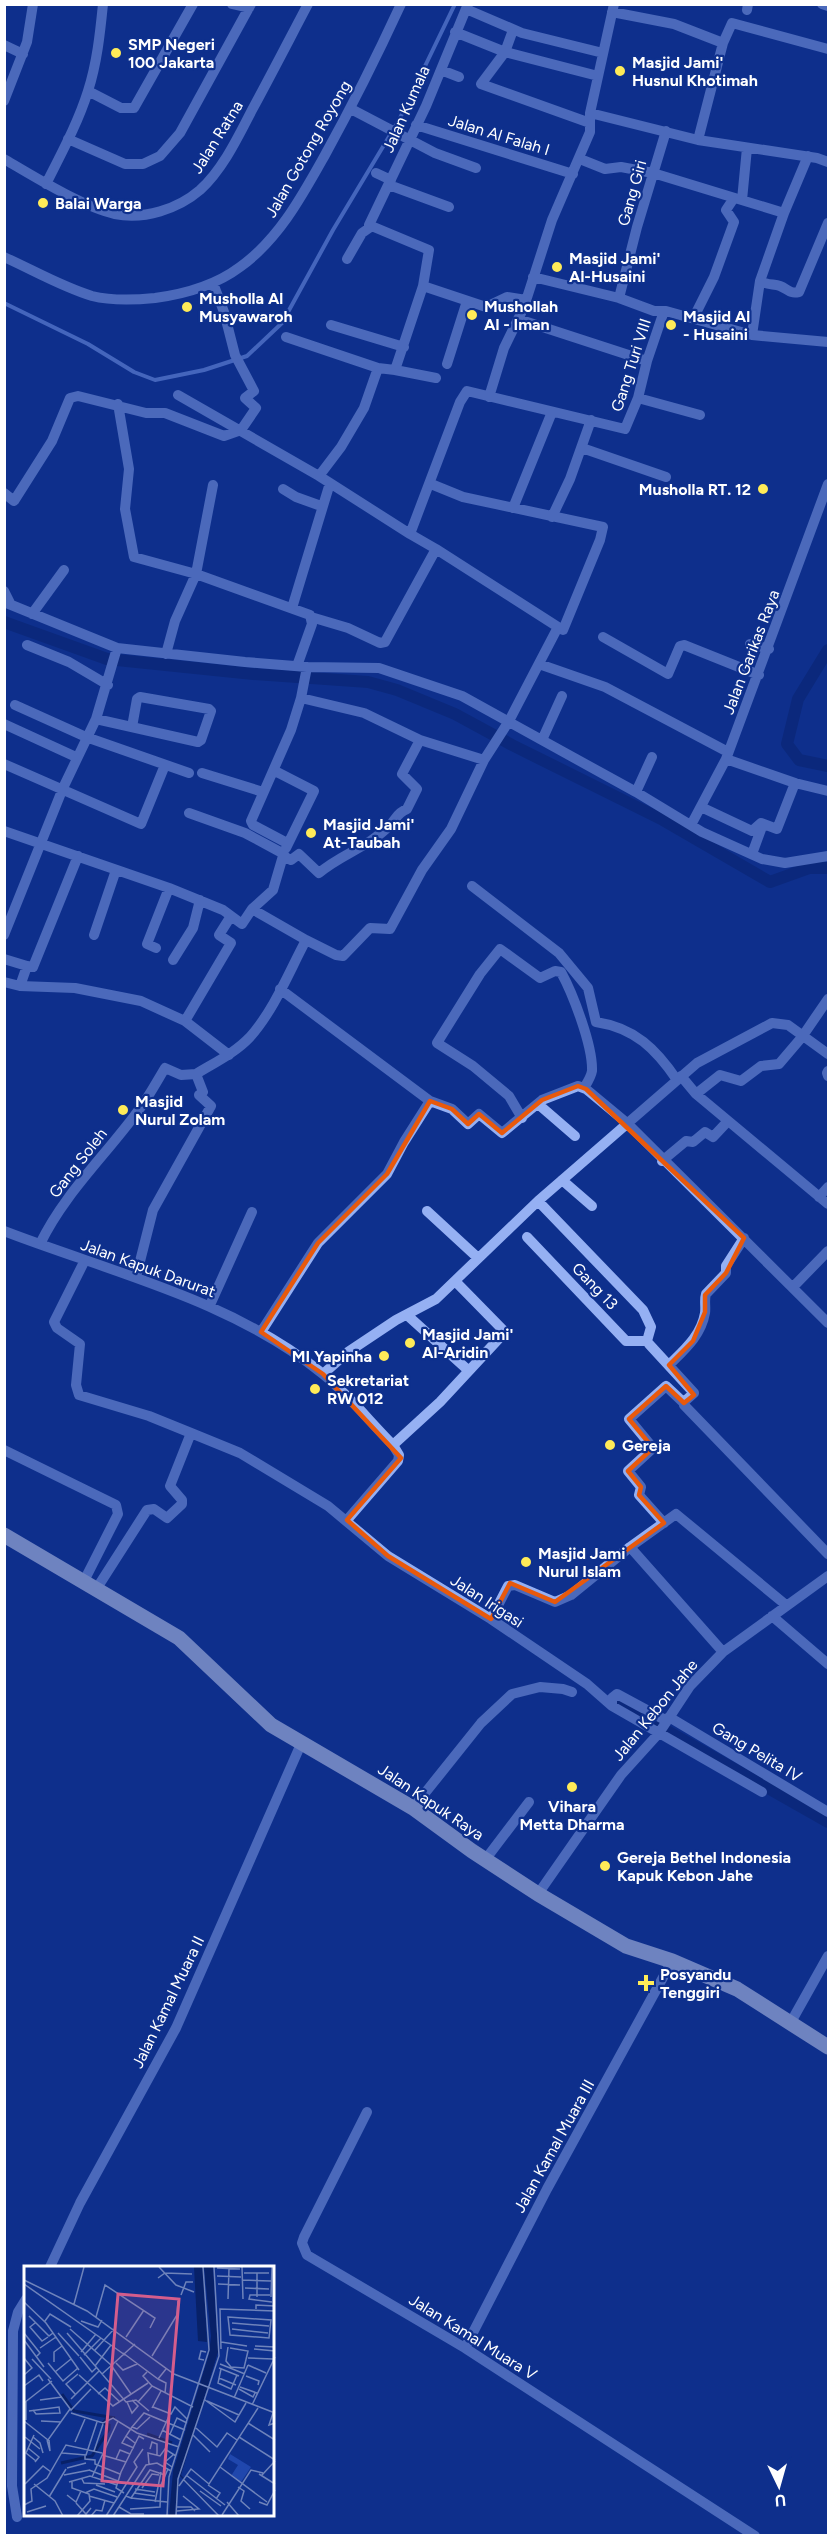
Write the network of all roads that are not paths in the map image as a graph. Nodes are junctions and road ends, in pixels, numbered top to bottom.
1 (33, 4) edge
2 (103, 4) edge
3 (193, 4) edge
4 (232, 4) edge
5 (308, 4) edge
6 (401, 4) edge
7 (822, 4) edge
8 (250, 6) edge
9 (828, 6) edge
10 (467, 7) edge
11 (613, 8) edge
12 (513, 30) junction
13 (455, 32) junction
14 (723, 43) junction
15 (4, 45) edge
16 (828, 49) edge
17 (505, 52) junction
18 (603, 53) junction
19 (23, 54) junction
20 (441, 70) junction
21 (598, 75) junction
22 (459, 77) dead end
23 (88, 91) junction
24 (4, 101) edge
25 (351, 109) junction
26 (590, 118) junction
27 (416, 125) junction
28 (666, 131) junction
29 (68, 139) junction
30 (409, 140) junction
31 (698, 140) junction
32 (747, 148) junction
33 (807, 156) junction
34 (4, 159) edge
35 (580, 159) junction
36 (828, 162) edge
37 (476, 168) dead end
38 (376, 173) dead end
39 (653, 173) junction
40 (573, 174) junction
41 (390, 182) junction
42 (46, 184) junction
43 (738, 199) junction
44 (449, 207) dead end
45 (784, 213) junction
46 (828, 223) edge
47 (370, 226) junction
48 (4, 256) edge
49 (347, 260) dead end
50 (533, 277) junction
51 (760, 281) junction
52 (213, 283) junction
53 (423, 286) junction
54 (619, 298) junction
55 (526, 300) junction
56 (467, 301) junction
57 (664, 311) junction
58 (694, 317) junction
59 (518, 319) junction
60 (331, 325) dead end
61 (752, 334) junction
62 (286, 337) dead end
63 (828, 342) edge
64 (404, 347) junction
65 (647, 361) junction
66 (447, 364) dead end
67 (378, 368) junction
68 (395, 370) junction
69 (436, 378) dead end
70 (178, 395) dead end
71 (489, 397) junction
72 (638, 398) junction
73 (118, 404) junction
74 (552, 412) junction
75 (700, 415) dead end
76 (591, 420) junction
77 (242, 430) junction
78 (582, 448) junction
79 (319, 476) junction
80 (666, 477) dead end
81 (828, 479) edge
82 (330, 483) junction
83 (431, 484) junction
84 (213, 485) dead end
85 (284, 489) dead end
86 (4, 493) edge
87 (321, 506) junction
88 (513, 508) junction
89 (552, 517) junction
90 (410, 534) junction
91 (436, 549) junction
92 (64, 570) dead end
93 (196, 574) junction
94 (4, 591) edge
95 (8, 603) edge
96 (292, 608) junction
97 (32, 614) junction
98 (311, 617) junction
99 (563, 630) dead end
100 (603, 637) dead end
101 (750, 644) dead end
102 (27, 645) dead end
103 (769, 649) junction
104 (116, 652) junction
105 (166, 654) junction
106 (539, 664) junction
107 (303, 670) junction
108 (759, 675) junction
109 (108, 683) junction
110 (302, 696) junction
111 (562, 696) dead end
112 (15, 705) dead end
113 (96, 719) junction
114 (4, 724) edge
115 (506, 725) junction
116 (132, 727) junction
117 (86, 737) junction
118 (420, 740) junction
119 (542, 740) junction
120 (486, 755) junction
121 (727, 756) junction
122 (76, 757) junction
123 (652, 757) dead end
124 (4, 764) edge
125 (165, 765) junction
126 (275, 771) junction
127 (189, 774) dead end
128 (202, 774) dead end
129 (795, 783) junction
130 (63, 788) junction
131 (828, 791) edge
132 (263, 792) junction
133 (636, 792) junction
134 (701, 807) junction
135 (189, 813) dead end
136 (763, 824) junction
137 (691, 825) junction
138 (4, 831) edge
139 (40, 844) junction
140 (285, 851) junction
141 (752, 854) junction
142 (78, 856) junction
143 (828, 856) edge
144 (116, 870) junction
145 (472, 886) dead end
146 (169, 888) junction
147 (200, 900) junction
148 (252, 909) junction
149 (231, 916) junction
150 (4, 935) edge
151 (94, 935) dead end
152 (306, 940) junction
153 (156, 948) dead end
154 (4, 959) edge
155 (173, 960) dead end
156 (27, 966) junction
157 (4, 982) edge
158 (20, 987) junction
159 (280, 989) junction
160 (828, 999) edge
161 (185, 1021) junction
162 (802, 1037) junction
163 (828, 1054) edge
164 (229, 1055) junction
165 (828, 1071) edge
166 (196, 1074) junction
167 (828, 1076) edge
168 (679, 1078) junction
169 (584, 1088) junction
170 (696, 1094) junction
171 (430, 1101) junction
172 (538, 1104) junction
173 (522, 1118) junction
174 (728, 1121) junction
175 (627, 1123) junction
176 (574, 1136) dead end
177 (663, 1161) junction
178 (562, 1180) junction
179 (828, 1187) edge
180 (819, 1197) junction
181 (538, 1200) junction
182 (828, 1204) edge
183 (592, 1206) dead end
184 (427, 1211) dead end
185 (252, 1212) dead end
186 (4, 1231) edge
187 (527, 1237) dead end
188 (744, 1238) junction
189 (40, 1244) junction
190 (828, 1251) edge
191 (478, 1258) junction
192 (85, 1260) junction
193 (136, 1277) junction
194 (455, 1281) junction
195 (794, 1286) junction
196 (210, 1305) junction
197 (407, 1315) junction
198 (826, 1315) edge
199 (261, 1332) junction
200 (647, 1341) junction
201 (669, 1365) junction
202 (468, 1371) junction
203 (323, 1374) junction
204 (684, 1402) junction
205 (191, 1433) junction
206 (393, 1445) junction
207 (4, 1450) edge
208 (347, 1520) junction
209 (664, 1523) junction
210 (4, 1535) edge
211 (630, 1547) junction
212 (828, 1554) edge
213 (828, 1576) edge
214 (91, 1584) junction
215 (786, 1605) junction
216 (772, 1616) junction
217 (491, 1619) junction
218 (723, 1652) junction
219 (828, 1664) edge
220 (572, 1692) dead end
221 (664, 1725) junction
222 (301, 1744) junction
223 (762, 1792) dead end
224 (529, 1802) dead end
225 (413, 1808) junction
226 (828, 1812) edge
227 (485, 1860) junction
228 (538, 1894) junction
229 (828, 1956) edge
230 (672, 1961) junction
231 (791, 2022) junction
232 (828, 2047) edge
233 (367, 2112) dead end
234 (50, 2266) edge
235 (24, 2302) edge
236 (465, 2348) junction
237 (17, 2517) dead end
238 (755, 2535) edge

1 - 19 street
2 - 23 street
3 - 23 street
4 - 8 street
5 - 42 street, Jalan Ratna
6 - 25 street, Jalan Gotong Royong
7 - 9 street
8 - 29 street
10 - 12 street
10 - 13 street, Jalan Kumala
11 - 14 street
11 - 18 street
12 - 17 street
12 - 18 street
13 - 17 street
13 - 20 street, Jalan Kumala
14 - 16 street
14 - 31 street
15 - 19 street
17 - 21 street
17 - 26 street
18 - 21 street
19 - 24 street
20 - 22 street
20 - 27 street, Jalan Kumala
21 - 26 street
23 - 29 street
25 - 30 street
25 - 52 street, Jalan Gotong Royong
26 - 28 street
26 - 35 street
27 - 30 street, Jalan Kumala
27 - 40 street, Jalan Al Falah I
28 - 31 street
28 - 39 street, Gang Giri
29 - 42 street
30 - 37 street
30 - 41 street, Jalan Kumala
31 - 32 street
32 - 33 street
32 - 43 street
33 - 36 street
33 - 45 street
34 - 42 street, Jalan Ratna
35 - 39 street
35 - 40 street
38 - 41 street
39 - 43 street
39 - 54 street, Gang Giri
40 - 50 street
41 - 44 street
41 - 47 street, Jalan Kumala
43 - 45 street
43 - 58 street
45 - 51 street
46 - 51 street
47 - 49 street, Jalan Kumala
47 - 53 street
48 - 52 street, Jalan Gotong Royong
50 - 54 street
50 - 55 street
51 - 61 street
52 - 77 street
53 - 56 street
53 - 64 street
54 - 57 street
55 - 56 street
55 - 59 street
56 - 66 street
57 - 58 street
57 - 65 street, Gang Turi VIII
58 - 61 street
59 - 65 street
59 - 71 street
60 - 64 street
61 - 63 street
62 - 67 street
64 - 68 street
65 - 72 street, Gang Turi VIII
67 - 68 street
67 - 79 street
68 - 69 street
70 - 77 street
71 - 74 street
71 - 83 street
72 - 75 street
72 - 76 street, Gang Turi VIII
73 - 77 street
73 - 86 street
73 - 93 street
74 - 76 street
74 - 88 street
76 - 78 street
77 - 79 street
78 - 80 street
78 - 89 street
79 - 82 street
81 - 103 street, Jalan Garikas Raya
82 - 87 street
82 - 90 street
83 - 88 street
83 - 90 street
84 - 93 street
85 - 87 street
87 - 96 street
88 - 89 street
89 - 99 street
90 - 91 street
91 - 98 street
91 - 106 street
92 - 97 street
93 - 96 street
93 - 105 street
94 - 95 street
95 - 97 street
96 - 98 street
97 - 104 street
98 - 107 street
100 - 108 street
101 - 103 street
102 - 109 street
103 - 108 street, Jalan Garikas Raya
104 - 105 street
104 - 109 street
105 - 107 street
106 - 115 street
106 - 121 street
107 - 110 street
107 - 115 street
108 - 121 street, Jalan Garikas Raya
109 - 113 street
110 - 118 street
110 - 126 street
111 - 119 street
112 - 117 street
113 - 116 street
113 - 117 street
114 - 122 street
115 - 119 street
115 - 120 street
116 - 116 street
117 - 122 street
117 - 125 street
118 - 120 street
118 - 140 street
119 - 133 street
120 - 152 street
121 - 129 street
121 - 134 street, Jalan Garikas Raya
122 - 130 street
123 - 133 street
124 - 130 street
125 - 127 street
125 - 130 street
126 - 132 street
126 - 140 street
128 - 132 street
129 - 131 street
129 - 136 street
130 - 139 street
132 - 140 street
133 - 137 street
134 - 136 street
134 - 137 street, Jalan Garikas Raya
135 - 140 street
136 - 141 street
137 - 141 street
138 - 139 street
139 - 142 street
139 - 150 street
140 - 148 street
141 - 143 street
142 - 144 street
142 - 156 street
144 - 146 street
144 - 151 street
145 - 168 street
146 - 147 street
146 - 153 street
147 - 149 street
147 - 155 street
148 - 149 street
148 - 152 street
149 - 161 street
152 - 159 street
154 - 156 street
156 - 158 street
157 - 158 street
158 - 161 street
159 - 164 street
159 - 171 street
160 - 162 street
161 - 164 street
162 - 163 street
162 - 168 street
162 - 170 street
164 - 166 street
165 - 167 street
166 - 189 street, Gang Soleh
166 - 193 street
168 - 170 street
168 - 175 street
169 - 172 street
169 - 173 street
169 - 175 street
170 - 174 street
171 - 173 street
171 - 199 street
172 - 173 street
172 - 176 street
174 - 177 street
174 - 180 street
175 - 177 street
175 - 178 street
177 - 188 street
178 - 181 street
178 - 183 street
179 - 180 street
180 - 182 street
181 - 191 street
181 - 200 street
184 - 191 street
185 - 196 street
186 - 189 street, Jalan Kapuk Darurat
187 - 200 street, Gang 13
188 - 195 street
188 - 201 street
189 - 192 street, Jalan Kapuk Darurat
190 - 195 street
191 - 194 street
192 - 193 street, Jalan Kapuk Darurat
192 - 205 street, Jalan Irigasi
193 - 196 street, Jalan Kapuk Darurat
194 - 197 street
194 - 202 street
195 - 198 street
196 - 199 street, Jalan Kapuk Darurat
197 - 202 street
197 - 203 street
199 - 203 street, Jalan Kapuk Darurat
200 - 201 street
201 - 204 street
202 - 206 street
203 - 206 street, Jalan Kapuk Darurat
204 - 209 street
204 - 212 street
205 - 208 street, Jalan Irigasi
205 - 214 street
206 - 208 street
207 - 214 street
208 - 217 street, Jalan Irigasi
209 - 211 street
209 - 215 street
210 - 214 main road, Jalan Kapuk Raya
211 - 217 street
211 - 218 street
213 - 215 street, Jalan Kebon Jahe
214 - 222 main road, Jalan Kapuk Raya
215 - 216 street, Jalan Kebon Jahe
216 - 218 street, Jalan Kebon Jahe
216 - 219 street
217 - 221 street, Jalan Irigasi
218 - 221 street, Jalan Kebon Jahe
220 - 225 street
221 - 223 street, Jalan Irigasi
221 - 226 street, Gang Pelita IV
221 - 228 street, Jalan Kebon Jahe
222 - 225 main road, Jalan Kapuk Raya
222 - 234 street, Jalan Kamal Muara II
224 - 227 street
225 - 227 main road, Jalan Kapuk Raya
227 - 228 main road, Jalan Kapuk Raya
228 - 230 main road, Jalan Kapuk Raya
229 - 231 street
230 - 231 main road, Jalan Kapuk Raya
230 - 236 street, Jalan Kamal Muara III
231 - 232 main road, Jalan Kapuk Raya
233 - 236 street, Jalan Kamal Muara V
235 - 237 street
236 - 238 street, Jalan Kamal Muara V

